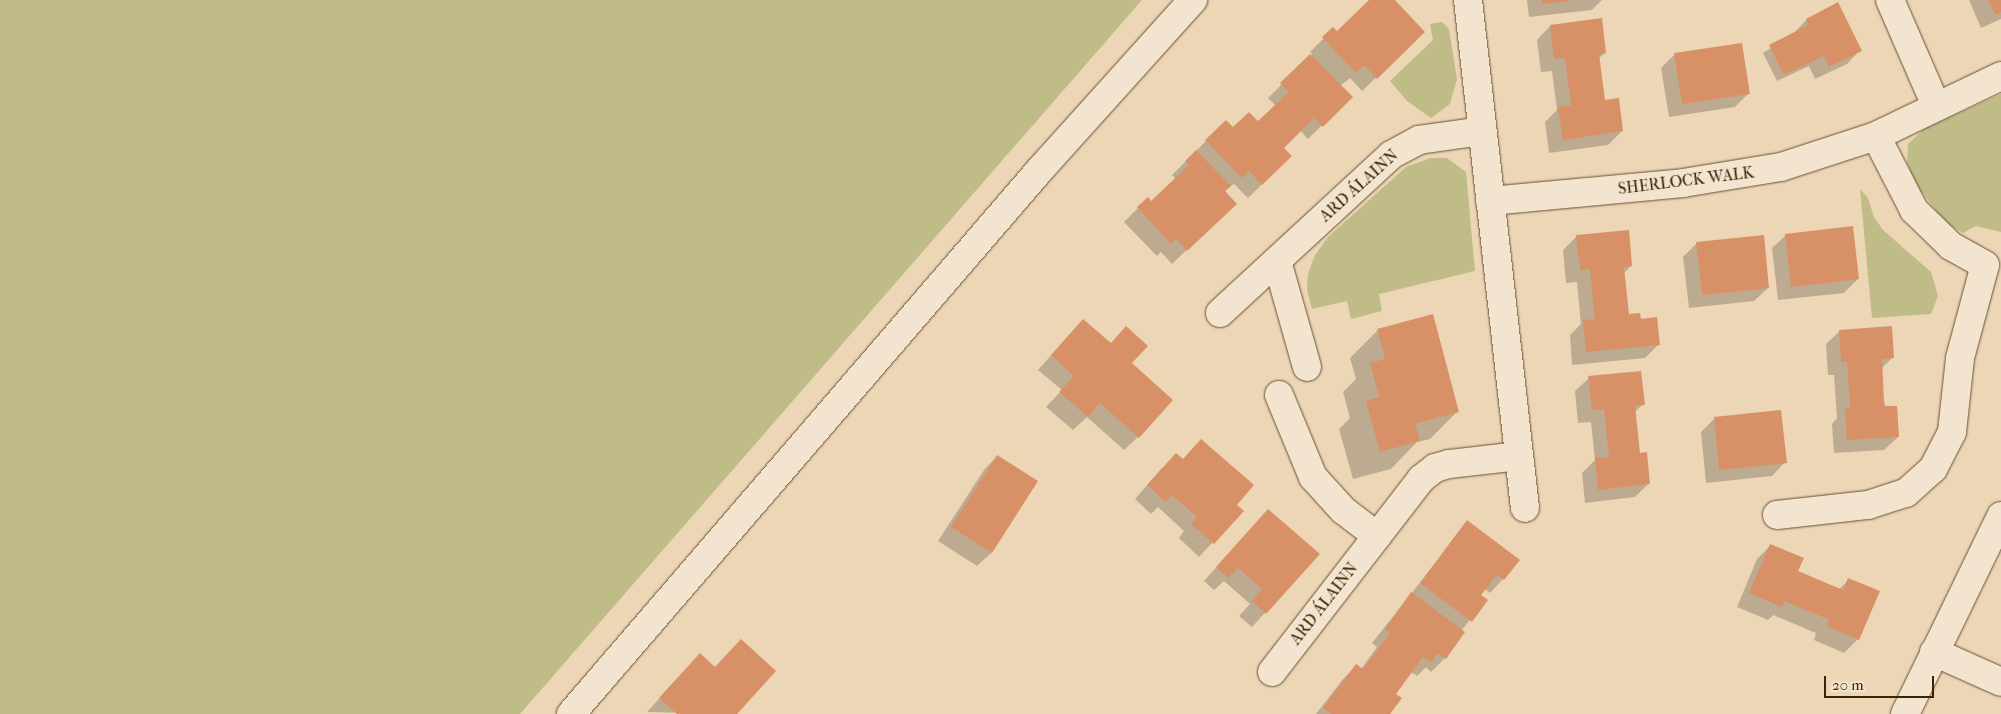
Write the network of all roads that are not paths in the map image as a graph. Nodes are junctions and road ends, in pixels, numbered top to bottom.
1 (1193, 0) edge
2 (1468, 0) edge
3 (1890, 0) edge
4 (2001, 76) edge
5 (1936, 106) junction
6 (1482, 131) junction
7 (1876, 136) junction
8 (1490, 201) junction
9 (1277, 261) junction
10 (1993, 268) edge
11 (1220, 313) dead end
12 (1308, 366) dead end
13 (1278, 395) dead end
14 (1519, 456) junction
15 (1525, 508) dead end
16 (1777, 515) dead end
17 (2001, 516) edge
18 (1377, 536) junction
19 (1934, 652) junction
20 (1272, 672) dead end
21 (2001, 682) edge
22 (571, 714) edge
23 (1905, 714) edge

1 - 22 street
2 - 6 street
3 - 5 street
4 - 5 street, SHERLOCK WALK
5 - 7 street, SHERLOCK WALK
6 - 8 street
6 - 9 street, ARD ÁLAINN
7 - 8 street, SHERLOCK WALK
7 - 10 street
8 - 14 street
9 - 11 street, ARD ÁLAINN
9 - 12 street
10 - 16 street
13 - 18 street
14 - 15 street
14 - 18 street, ARD ÁLAINN
17 - 19 street
18 - 20 street, ARD ÁLAINN
19 - 21 street
19 - 23 street

